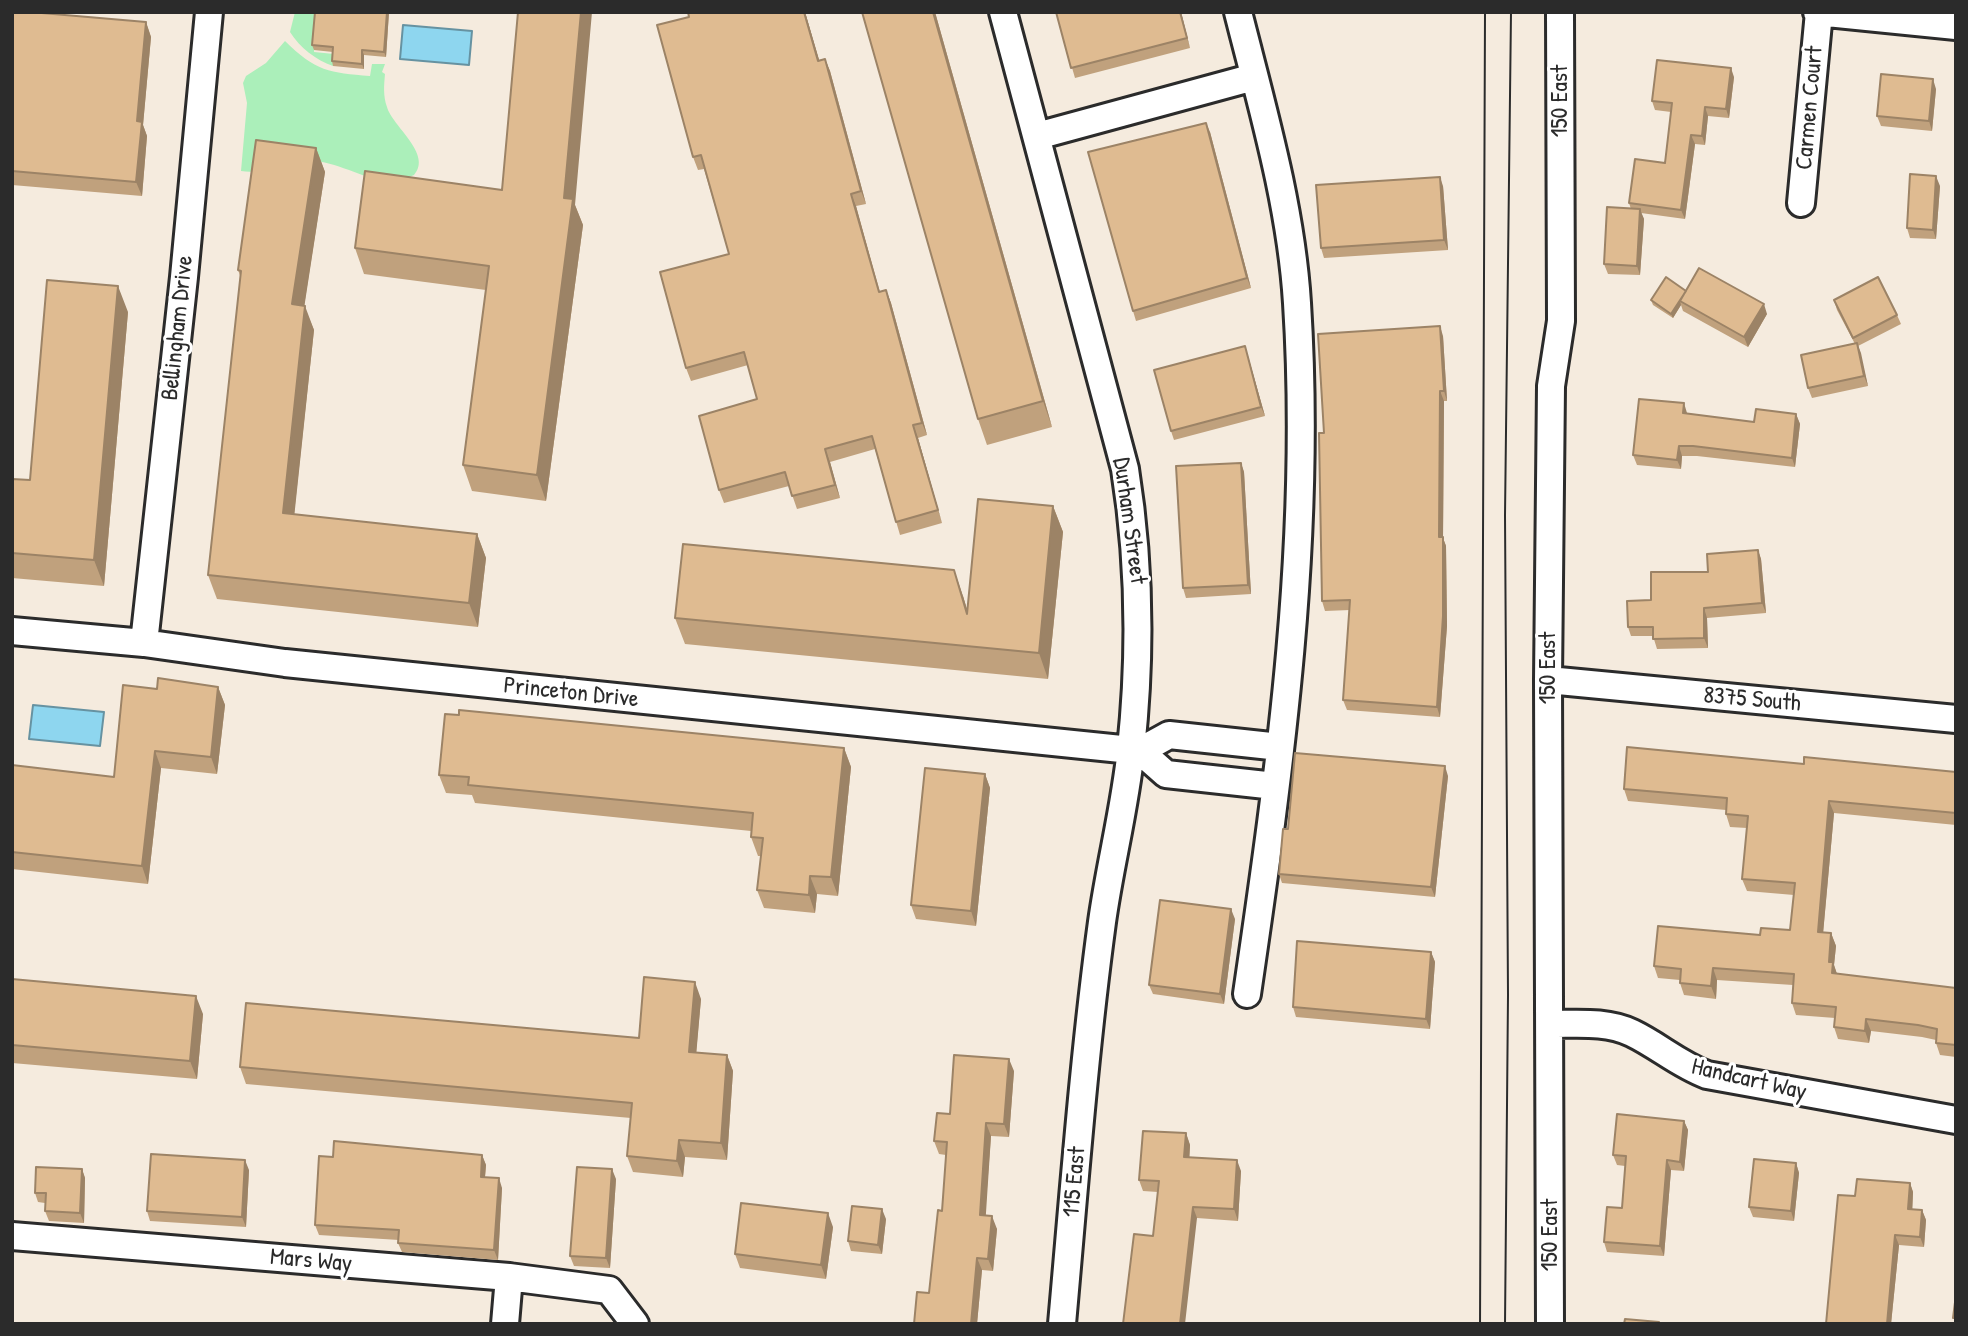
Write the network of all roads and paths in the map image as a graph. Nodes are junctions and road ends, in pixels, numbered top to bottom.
1 (209, 12) edge
2 (1003, 12) edge
3 (1238, 12) edge
4 (1560, 12) edge
5 (1818, 12) edge
6 (1956, 26) edge
7 (1254, 77) junction
8 (1037, 136) junction
9 (1801, 203) dead end
10 (12, 631) edge
11 (144, 643) junction
12 (1549, 680) junction
13 (1956, 719) edge
14 (1280, 747) junction
15 (1136, 751) junction
16 (1275, 786) junction
17 (1247, 994) dead end
18 (1552, 1024) junction
19 (1088, 1041) joint
20 (1956, 1120) edge
21 (12, 1236) edge
22 (509, 1278) junction
23 (505, 1324) edge
24 (635, 1324) edge
25 (1062, 1324) edge
26 (1550, 1324) edge

1 - 11 street, Bellingham Drive
2 - 8 street, Durham Street
3 - 7 street
4 - 12 street, 150 East
5 - 6 street
5 - 9 street, Carmen Court
7 - 8 street
7 - 14 street
8 - 15 street, Durham Street
10 - 11 street, Princeton Drive
11 - 15 street, Princeton Drive
12 - 13 street, 8375 South
12 - 18 street, 150 East
14 - 15 street
14 - 16 street
15 - 16 street
15 - 19 street, Durham Street
16 - 17 street
18 - 20 street, Handcart Way
18 - 26 street, 150 East
19 - 25 street, 115 East
21 - 22 street, Mars Way
22 - 23 street
22 - 24 street, Mars Way

